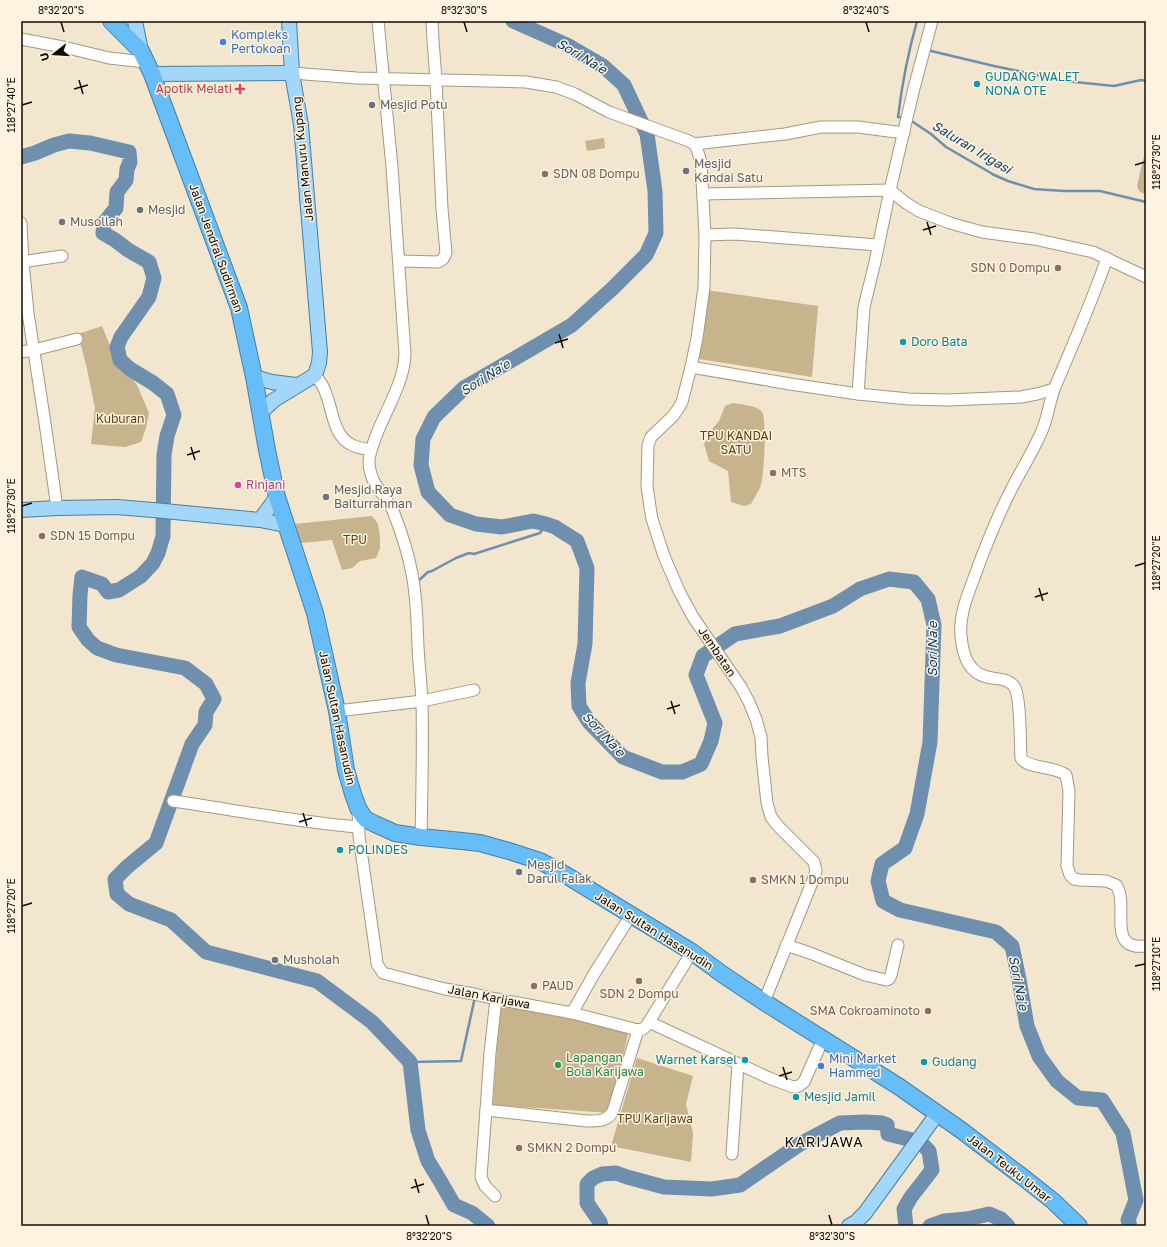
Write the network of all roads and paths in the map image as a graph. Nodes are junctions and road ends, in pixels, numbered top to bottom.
1 (111, 21) edge
2 (135, 21) edge
3 (288, 21) edge
4 (378, 21) edge
5 (432, 21) edge
6 (932, 21) edge
7 (21, 40) edge
8 (146, 62) junction
9 (292, 73) junction
10 (383, 78) junction
11 (436, 80) junction
12 (904, 133) junction
13 (694, 144) junction
14 (890, 190) junction
15 (703, 194) junction
16 (21, 223) edge
17 (705, 235) junction
18 (878, 245) junction
19 (62, 256) dead end
20 (1107, 258) junction
21 (399, 261) junction
22 (22, 262) edge
23 (1146, 277) edge
24 (78, 339) dead end
25 (34, 350) junction
26 (21, 352) edge
27 (691, 366) junction
28 (315, 375) junction
29 (254, 377) junction
30 (296, 385) junction
31 (1054, 389) junction
32 (858, 394) junction
33 (260, 412) junction
34 (371, 450) junction
35 (277, 497) junction
36 (57, 508) junction
37 (21, 510) edge
38 (260, 520) junction
39 (286, 525) junction
40 (474, 690) dead end
41 (422, 701) junction
42 (337, 711) junction
43 (173, 801) dead end
44 (358, 808) junction
45 (375, 824) junction
46 (358, 831) junction
47 (421, 837) junction
48 (631, 915) junction
49 (898, 944) dead end
50 (786, 945) junction
51 (1146, 946) edge
52 (692, 952) junction
53 (496, 999) junction
54 (764, 1002) junction
55 (572, 1012) junction
56 (649, 1022) junction
57 (638, 1030) junction
58 (823, 1039) junction
59 (738, 1064) junction
60 (486, 1110) junction
61 (937, 1114) junction
62 (732, 1154) dead end
63 (495, 1196) dead end
64 (855, 1225) edge
65 (1079, 1226) edge

1 - 8 highway, Jalan Jendral Sudirman
2 - 8 main road
3 - 9 main road, Jalan Manuru Kupang
4 - 10 street
5 - 11 street
6 - 12 street
7 - 8 street
8 - 9 main road
8 - 29 highway, Jalan Jendral Sudirman
9 - 10 street
9 - 28 main road, Jalan Manuru Kupang
10 - 11 street
10 - 21 street
11 - 13 street
11 - 21 street
12 - 13 street
12 - 14 street
13 - 15 street, Jembatan
14 - 15 street
14 - 18 street
14 - 20 street
15 - 17 street, Jembatan
16 - 22 street
17 - 18 street
17 - 27 street, Jembatan
18 - 32 street
19 - 22 street
20 - 23 street
20 - 31 street
21 - 34 street
22 - 25 street
24 - 25 street
25 - 26 street
25 - 36 street
27 - 32 street
27 - 50 street, Jembatan
28 - 30 main road
28 - 34 street
29 - 30 main road
29 - 33 highway, Jalan Jendral Sudirman
30 - 33 main road
31 - 32 street
31 - 51 street
33 - 35 highway, Jalan Jendral Sudirman
34 - 41 street
35 - 38 main road
35 - 39 highway, Jalan Sultan Hasanudin
36 - 37 main road
36 - 38 main road
38 - 39 main road
39 - 42 highway, Jalan Sultan Hasanudin
40 - 41 street
41 - 42 street
41 - 47 street
42 - 44 highway, Jalan Sultan Hasanudin
43 - 46 street
44 - 45 highway, Jalan Sultan Hasanudin
44 - 46 street
45 - 46 street
45 - 47 highway, Jalan Sultan Hasanudin
46 - 53 street, Jalan Karijawa
47 - 48 highway, Jalan Sultan Hasanudin
48 - 52 highway, Jalan Sultan Hasanudin
48 - 55 street
49 - 50 street
50 - 54 street, Jembatan
52 - 54 highway, Jalan Sultan Hasanudin
52 - 56 street
53 - 55 street, Jalan Karijawa
53 - 60 street
54 - 58 highway, Jalan Sultan Hasanudin
55 - 57 street, Jalan Karijawa
56 - 57 street
56 - 59 street
57 - 60 street
58 - 59 street
58 - 61 highway, Jalan Sultan Hasanudin
59 - 62 street
60 - 63 street
61 - 64 main road
61 - 65 highway, Jalan Teuku Umar

